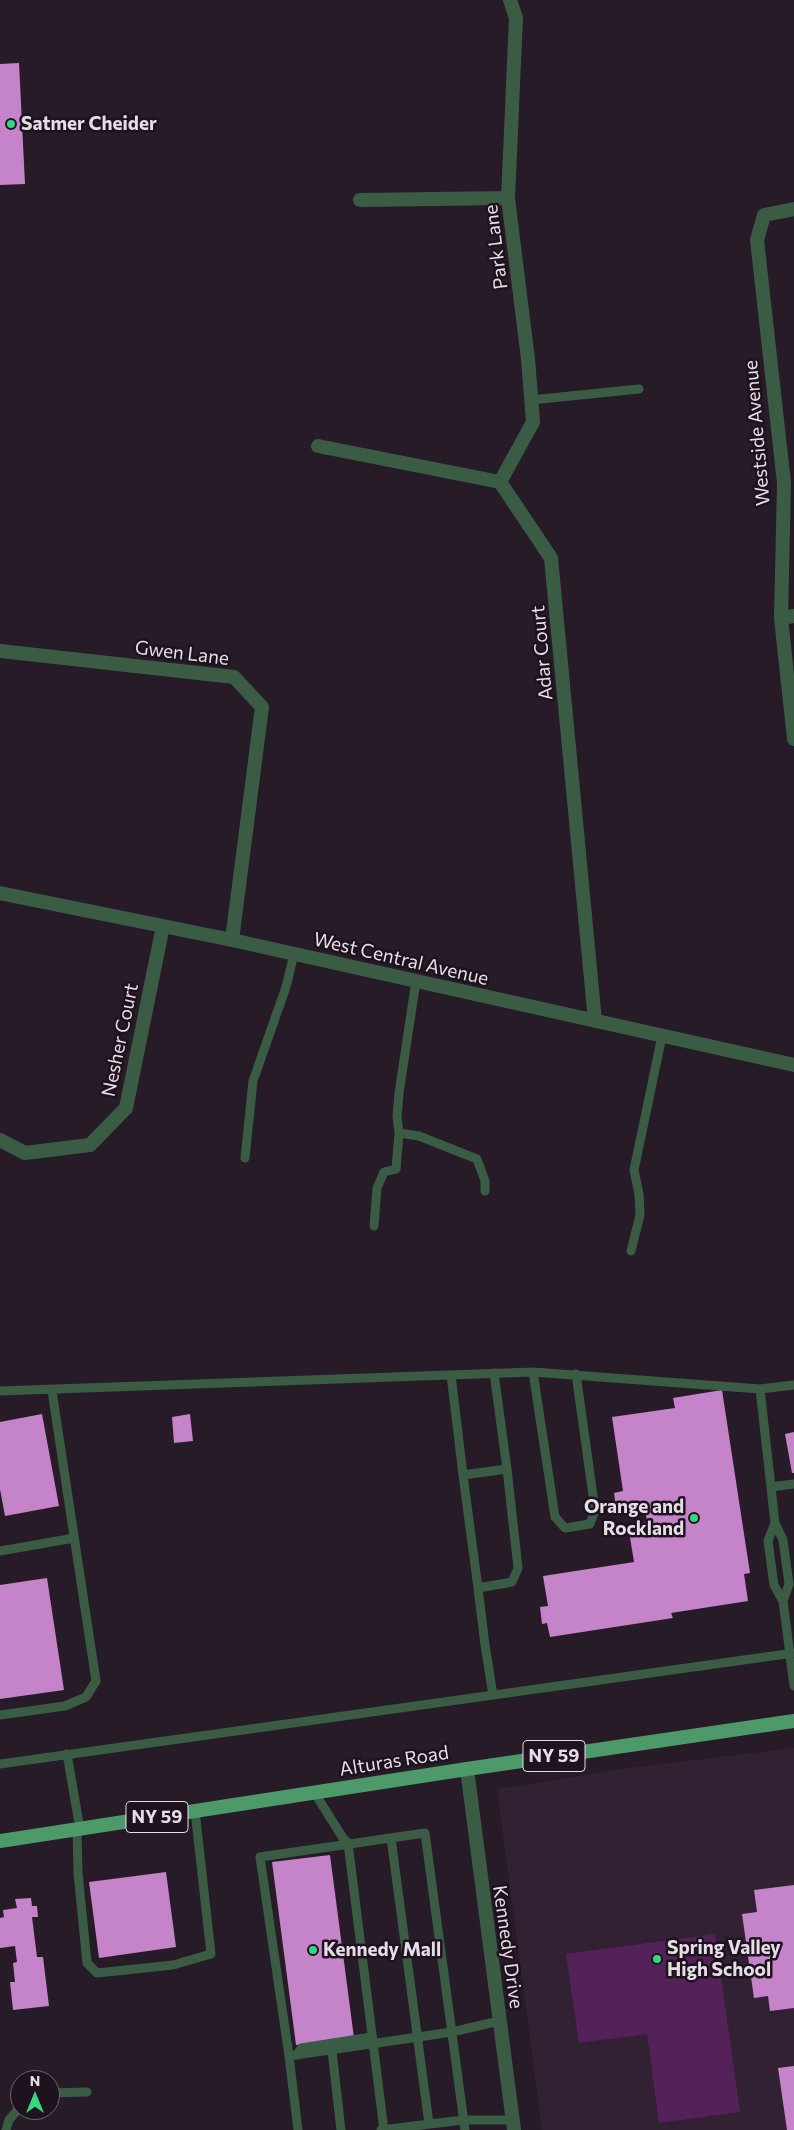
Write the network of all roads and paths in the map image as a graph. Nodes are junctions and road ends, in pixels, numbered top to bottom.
1 (510, 0) edge
2 (508, 198) junction
3 (360, 200) dead end
4 (794, 209) edge
5 (639, 389) dead end
6 (531, 400) junction
7 (318, 446) dead end
8 (500, 482) junction
9 (788, 617) edge
10 (0, 651) edge
11 (794, 739) edge
12 (0, 892) edge
13 (163, 926) junction
14 (232, 940) junction
15 (294, 954) junction
16 (416, 982) junction
17 (596, 1021) junction
18 (662, 1036) junction
19 (794, 1065) edge
20 (399, 1133) junction
21 (0, 1140) edge
22 (245, 1158) dead end
23 (485, 1191) dead end
24 (374, 1226) dead end
25 (631, 1251) dead end
26 (533, 1372) junction
27 (494, 1373) junction
28 (576, 1374) junction
29 (451, 1375) junction
30 (794, 1384) edge
31 (760, 1389) junction
32 (0, 1391) edge
33 (52, 1391) junction
34 (507, 1469) junction
35 (463, 1475) junction
36 (794, 1484) edge
37 (771, 1487) junction
38 (775, 1523) junction
39 (74, 1538) junction
40 (0, 1550) edge
41 (478, 1588) junction
42 (784, 1601) junction
43 (792, 1654) edge
44 (794, 1686) edge
45 (493, 1695) junction
46 (0, 1715) edge
47 (794, 1721) edge
48 (67, 1754) junction
49 (0, 1764) edge
50 (466, 1769) junction
51 (314, 1792) junction
52 (194, 1811) junction
53 (78, 1829) junction
54 (391, 1838) junction
55 (0, 1841) edge
56 (348, 1843) junction
57 (500, 2021) junction
58 (452, 2032) junction
59 (417, 2037) junction
60 (372, 2041) junction
61 (332, 2050) junction
62 (293, 2056) junction
63 (87, 2092) dead end
64 (60, 2093) edge
65 (463, 2120) junction
66 (429, 2124) junction
67 (514, 2125) edge
68 (298, 2130) edge
69 (341, 2130) edge
70 (382, 2130) edge
71 (465, 2130) edge

1 - 2 street, Park Lane
2 - 3 street
2 - 6 street, Park Lane
4 - 9 street, Westside Avenue
5 - 6 lane
6 - 8 street, Park Lane
7 - 8 street
8 - 17 street, Adar Court
9 - 11 street, Westside Avenue
10 - 14 street, Gwen Lane
12 - 13 street, West Central Avenue
13 - 14 street, West Central Avenue
13 - 21 street, Nesher Court
14 - 15 street, West Central Avenue
15 - 16 street, West Central Avenue
15 - 22 lane
16 - 17 street, West Central Avenue
16 - 20 lane
17 - 18 street, West Central Avenue
18 - 19 street, West Central Avenue
18 - 25 lane
20 - 23 lane
20 - 24 lane
26 - 27 lane
26 - 28 lane
26 - 28 lane
27 - 29 lane
27 - 34 lane
28 - 31 lane
29 - 33 lane
29 - 35 lane
30 - 31 lane
31 - 37 lane
32 - 33 lane
33 - 39 lane
34 - 35 lane
34 - 41 lane
35 - 41 lane
36 - 37 lane
37 - 38 lane
38 - 42 lane
38 - 42 lane
39 - 40 lane
39 - 46 lane
41 - 45 lane
42 - 43 lane
43 - 44 lane
43 - 45 lane
45 - 48 lane
47 - 50 main road, Alturas Road / NY 59
48 - 49 lane
48 - 53 lane
50 - 51 main road, Alturas Road / NY 59
50 - 57 street, Kennedy Drive
51 - 52 main road, Alturas Road / NY 59
51 - 56 lane
52 - 53 main road, Alturas Road / NY 59
52 - 53 lane
53 - 55 main road, Alturas Road / NY 59
54 - 56 lane
54 - 58 lane
54 - 59 lane
56 - 60 lane
56 - 62 lane
57 - 58 lane
57 - 67 street, Kennedy Drive
58 - 59 lane
58 - 65 lane
59 - 60 lane
59 - 66 lane
60 - 61 lane
60 - 62 lane
60 - 70 lane
61 - 62 lane
61 - 69 lane
62 - 68 lane
63 - 64 lane
65 - 66 lane
65 - 67 lane
65 - 71 lane
66 - 70 lane

